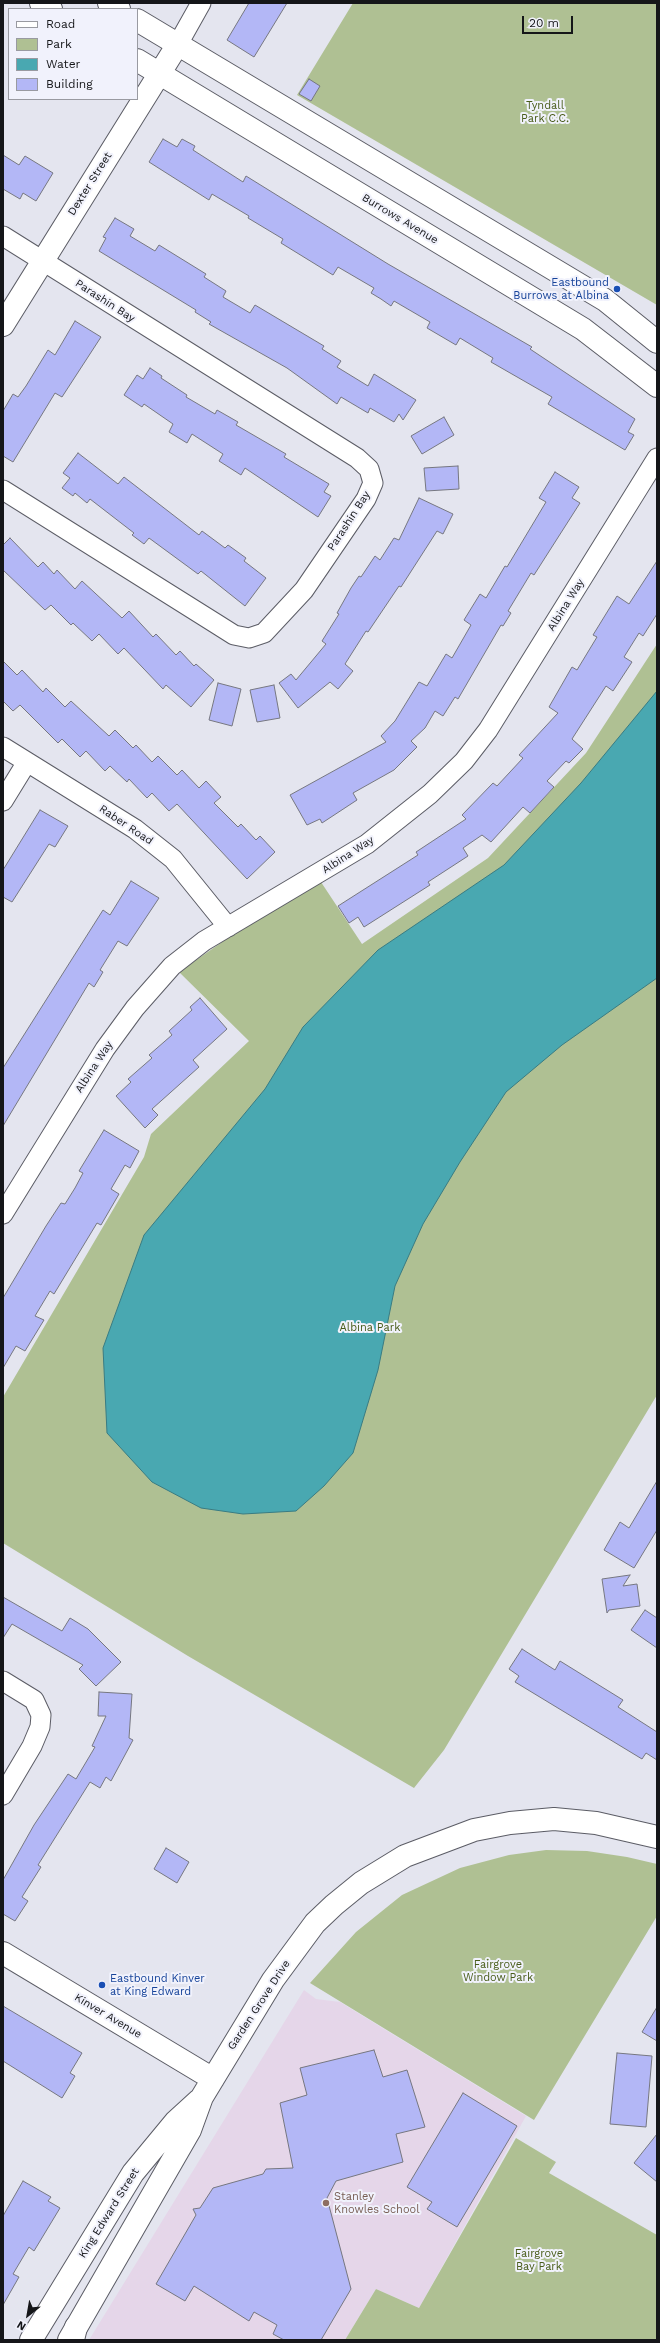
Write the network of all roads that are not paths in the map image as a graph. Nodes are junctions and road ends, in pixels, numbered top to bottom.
1 (201, 3) edge
2 (138, 21) edge
3 (178, 44) junction
4 (138, 61) edge
5 (158, 73) junction
6 (3, 236) edge
7 (43, 261) junction
8 (3, 325) edge
9 (657, 342) edge
10 (657, 386) edge
11 (657, 458) edge
12 (3, 490) edge
13 (3, 747) edge
14 (27, 762) junction
15 (3, 802) edge
16 (228, 927) junction
17 (3, 1214) edge
18 (3, 1682) edge
19 (3, 1795) edge
20 (657, 1837) edge
21 (3, 1953) edge
22 (213, 2079) junction
23 (202, 2098) junction
24 (73, 2336) edge
25 (31, 2340) edge

1 - 3 street
2 - 3 street
3 - 5 street, Dexter Street
3 - 9 street
4 - 5 street, Burrows Avenue
5 - 7 street, Dexter Street
5 - 10 street, Burrows Avenue
6 - 7 street, Parashin Bay
7 - 8 street, Dexter Street
7 - 12 street, Parashin Bay
11 - 16 street, Albina Way
13 - 14 street, Raber Road
14 - 15 street
14 - 16 street, Raber Road
16 - 17 street, Albina Way
18 - 19 street
20 - 22 street, Garden Grove Drive
21 - 22 street, Kinver Avenue
22 - 23 street, King Edward Street
23 - 24 street, King Edward Street
23 - 25 street, King Edward Street

